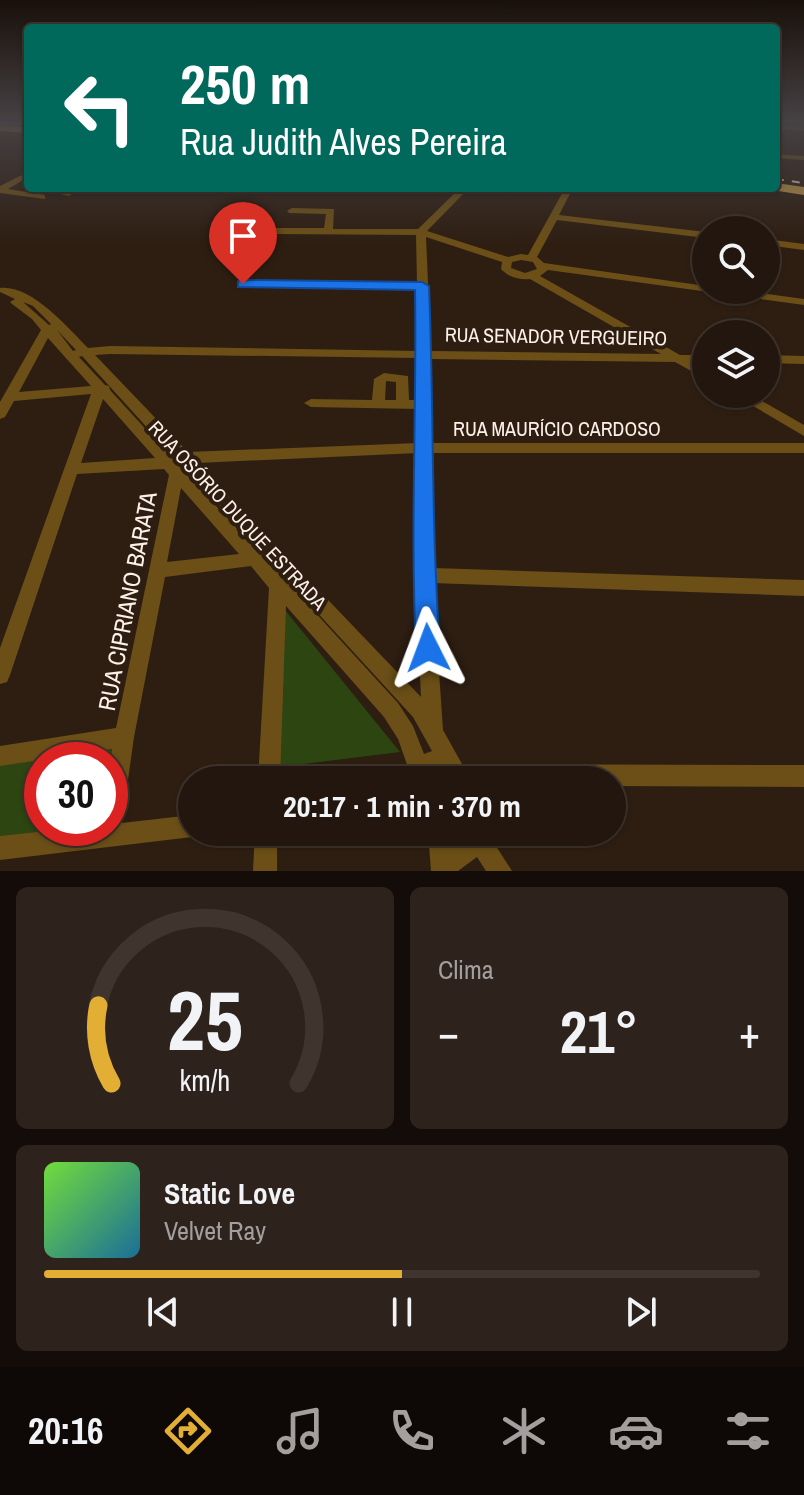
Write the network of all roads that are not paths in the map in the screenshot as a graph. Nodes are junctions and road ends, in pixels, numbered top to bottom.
1 (780, 175) edge
2 (24, 178) edge
3 (804, 178) edge
4 (24, 186) edge
5 (12, 188) junction
6 (780, 188) edge
7 (24, 189) edge
8 (0, 190) edge
9 (804, 191) edge
10 (57, 192) edge
11 (461, 192) edge
12 (567, 192) edge
13 (69, 193) dead end
14 (0, 200) edge
15 (292, 211) dead end
16 (553, 217) junction
17 (276, 231) dead end
18 (328, 232) junction
19 (421, 232) junction
20 (692, 233) edge
21 (780, 244) edge
22 (804, 247) edge
23 (532, 258) junction
24 (507, 260) junction
25 (543, 266) junction
26 (532, 276) junction
27 (243, 284) dead end
28 (422, 286) junction
29 (692, 287) edge
30 (1, 291) edge
31 (780, 299) edge
32 (804, 302) edge
33 (53, 328) junction
34 (77, 353) junction
35 (424, 353) junction
36 (678, 359) junction
37 (692, 359) edge
38 (780, 359) edge
39 (804, 360) edge
40 (692, 367) edge
41 (107, 387) junction
42 (9, 397) junction
43 (379, 397) junction
44 (403, 397) junction
45 (311, 403) dead end
46 (426, 405) junction
47 (764, 408) edge
48 (0, 414) edge
49 (804, 431) edge
50 (425, 448) junction
51 (804, 448) edge
52 (174, 464) junction
53 (72, 469) junction
54 (264, 556) junction
55 (156, 571) junction
56 (424, 575) junction
57 (286, 580) junction
58 (804, 588) edge
59 (429, 672) junction
60 (0, 675) edge
61 (398, 702) junction
62 (434, 735) junction
63 (124, 737) junction
64 (123, 742) edge
65 (0, 756) edge
66 (270, 766) edge
67 (415, 766) edge
68 (453, 766) edge
69 (626, 774) edge
70 (804, 776) edge
71 (178, 827) edge
72 (128, 832) edge
73 (24, 845) edge
74 (266, 846) edge
75 (441, 846) edge
76 (467, 846) edge
77 (483, 846) edge
78 (0, 848) edge
79 (443, 869) edge
80 (265, 871) edge
81 (500, 871) edge

1 - 3 highway
2 - 5 street
4 - 5 street
5 - 7 street
5 - 8 street
5 - 14 street
6 - 9 highway
10 - 13 street
11 - 19 street
12 - 16 street
15 - 18 street
16 - 20 street
16 - 23 street
17 - 18 street
18 - 19 street
19 - 24 street
19 - 28 street
21 - 22 street
23 - 24 street
23 - 25 street
24 - 26 street
25 - 26 street
25 - 29 street
26 - 36 street
27 - 28 street
28 - 35 street
30 - 33 street, RUA OSÓRIO DUQUE ESTRADA
31 - 32 street
33 - 34 street, RUA OSÓRIO DUQUE ESTRADA
33 - 42 street
34 - 35 street, RUA SENADOR VERGUEIRO
34 - 41 street, RUA OSÓRIO DUQUE ESTRADA
35 - 36 street, RUA SENADOR VERGUEIRO
35 - 46 street
36 - 37 street, RUA SENADOR VERGUEIRO
36 - 40 street
38 - 39 street
41 - 42 street
41 - 52 street, RUA OSÓRIO DUQUE ESTRADA
41 - 53 street
42 - 48 street
43 - 44 street
43 - 44 street
43 - 45 street
44 - 46 street
46 - 50 street
47 - 49 street
50 - 51 street, RUA MAURÍCIO CARDOSO
50 - 52 street, RUA MAURÍCIO CARDOSO
50 - 56 street
52 - 53 street, RUA MAURÍCIO CARDOSO
52 - 54 street, RUA OSÓRIO DUQUE ESTRADA
52 - 55 street, RUA CIPRIANO BARATA
53 - 60 street
54 - 55 street
54 - 57 street, RUA OSÓRIO DUQUE ESTRADA
55 - 63 street, RUA CIPRIANO BARATA
56 - 58 street
56 - 59 street
57 - 61 street, RUA OSÓRIO DUQUE ESTRADA
57 - 66 street
59 - 61 street
59 - 62 street
61 - 62 street, RUA OSÓRIO DUQUE ESTRADA
61 - 67 street, RUA OSÓRIO DUQUE ESTRADA
62 - 68 street, RUA OSÓRIO DUQUE ESTRADA
63 - 64 street, RUA CIPRIANO BARATA
63 - 65 street
69 - 70 street
71 - 72 street
73 - 78 street
74 - 80 street
75 - 79 street
76 - 79 street
77 - 81 street

